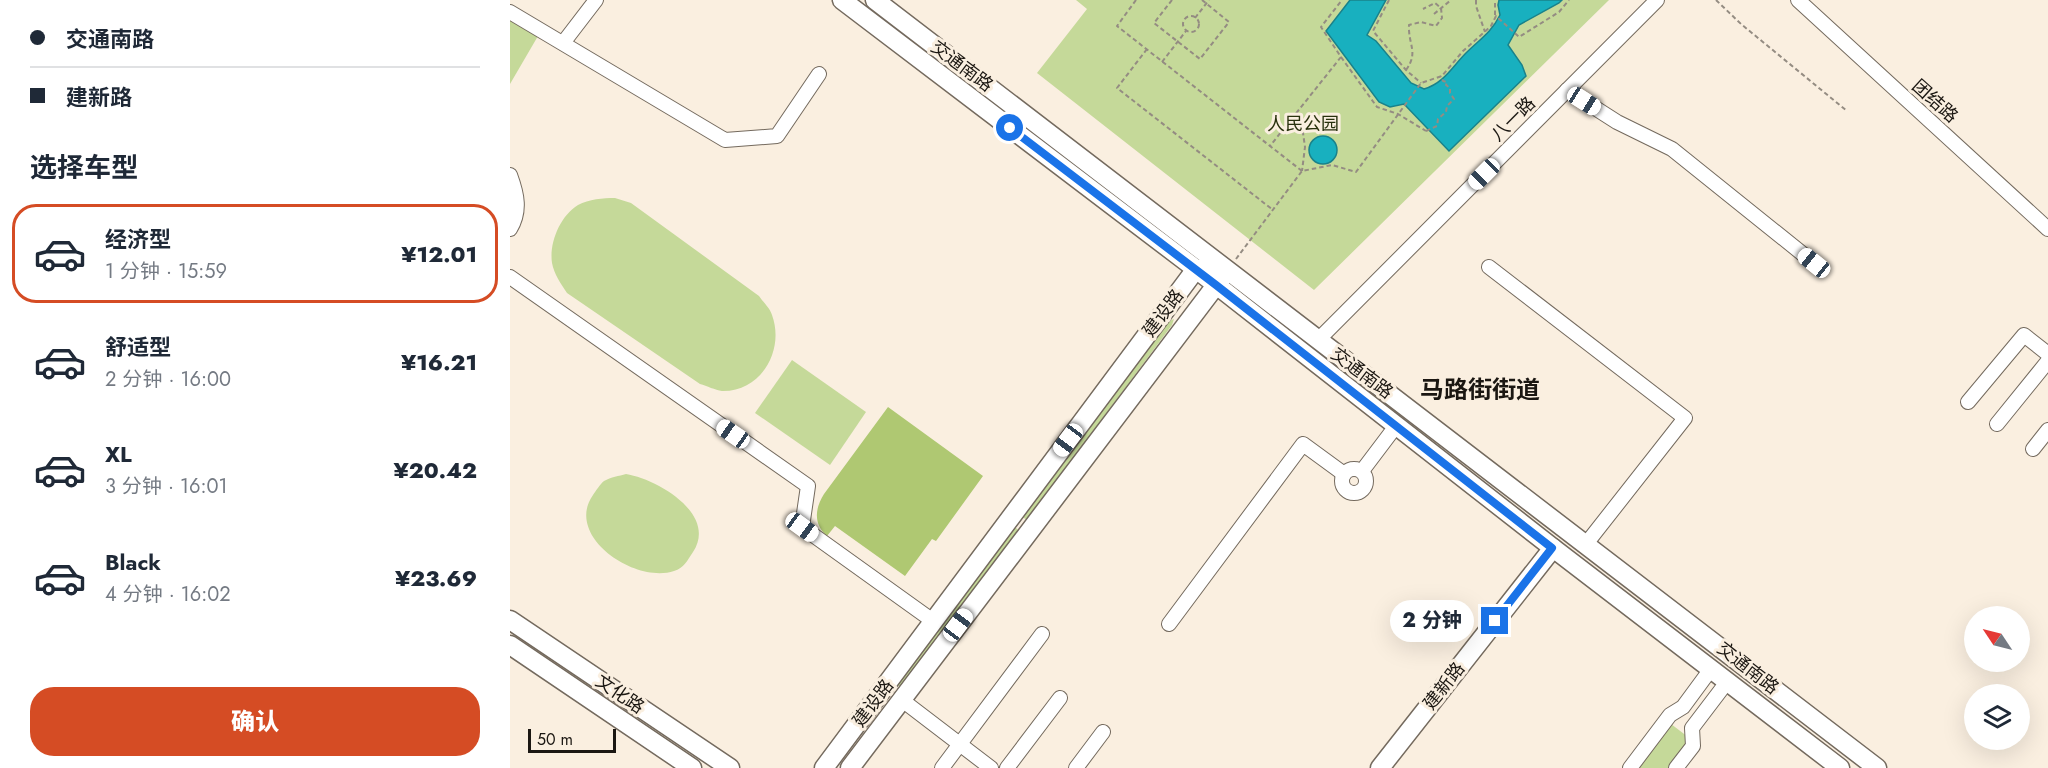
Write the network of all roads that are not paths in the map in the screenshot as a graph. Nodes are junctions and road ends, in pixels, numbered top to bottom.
1 (596, 0) edge
2 (842, 0) edge
3 (875, 0) edge
4 (1657, 0) edge
5 (1798, 0) edge
6 (510, 12) edge
7 (563, 43) junction
8 (819, 74) dead end
9 (1567, 90) junction
10 (510, 175) edge
11 (510, 229) edge
12 (2048, 229) edge
13 (1814, 263) dead end
14 (1489, 267) dead end
15 (1196, 269) junction
16 (1227, 270) junction
17 (510, 278) edge
18 (1216, 285) junction
19 (1318, 340) junction
20 (2048, 354) edge
21 (2048, 361) edge
22 (1968, 402) dead end
23 (1409, 409) junction
24 (1998, 424) dead end
25 (1396, 426) junction
26 (2048, 430) edge
27 (2033, 449) dead end
28 (1362, 471) junction
29 (1344, 474) junction
30 (1011, 516) junction
31 (1030, 531) junction
32 (1586, 544) junction
33 (1552, 548) junction
34 (510, 620) edge
35 (933, 621) junction
36 (1169, 624) dead end
37 (1042, 634) dead end
38 (510, 645) edge
39 (1711, 669) junction
40 (1727, 682) junction
41 (884, 688) junction
42 (1060, 698) dead end
43 (902, 700) junction
44 (1103, 732) dead end
45 (960, 744) junction
46 (692, 768) edge
47 (730, 768) edge
48 (824, 768) edge
49 (850, 768) edge
50 (942, 768) edge
51 (992, 768) edge
52 (1007, 768) edge
53 (1076, 768) edge
54 (1380, 768) edge
55 (1630, 768) edge
56 (1676, 768) edge
57 (1840, 768) edge
58 (1876, 768) edge

1 - 7 street
2 - 15 main road, 交通南路
3 - 16 main road, 交通南路
4 - 9 street, 八一路
5 - 12 street, 团结路
6 - 7 street
7 - 8 street
9 - 13 street
9 - 19 street, 八一路
10 - 11 street
14 - 32 street
15 - 16 main road
15 - 18 main road, 交通南路
15 - 30 main road, 建设路
16 - 18 main road, 建设路
16 - 19 main road, 交通南路
17 - 35 street
18 - 25 main road, 交通南路
18 - 31 main road, 建设路
19 - 23 main road, 交通南路
20 - 22 street
21 - 24 street
23 - 25 main road
23 - 32 main road, 交通南路
25 - 28 street
25 - 33 main road, 交通南路
26 - 27 street
28 - 29 street
28 - 29 street
29 - 36 street
30 - 31 main road
30 - 35 main road, 建设路
31 - 43 main road, 建设路
32 - 58 main road, 交通南路
33 - 39 main road, 交通南路
33 - 54 main road, 建新路
34 - 47 main road, 文化路
35 - 41 main road, 建设路
37 - 45 street
38 - 46 main road, 文化路
39 - 40 main road, 交通南路
39 - 55 street
40 - 56 street
40 - 57 main road, 交通南路
41 - 43 main road
41 - 48 main road, 建设路
42 - 52 street
43 - 45 street
43 - 49 main road, 建设路
44 - 53 street
45 - 50 street
45 - 51 street

